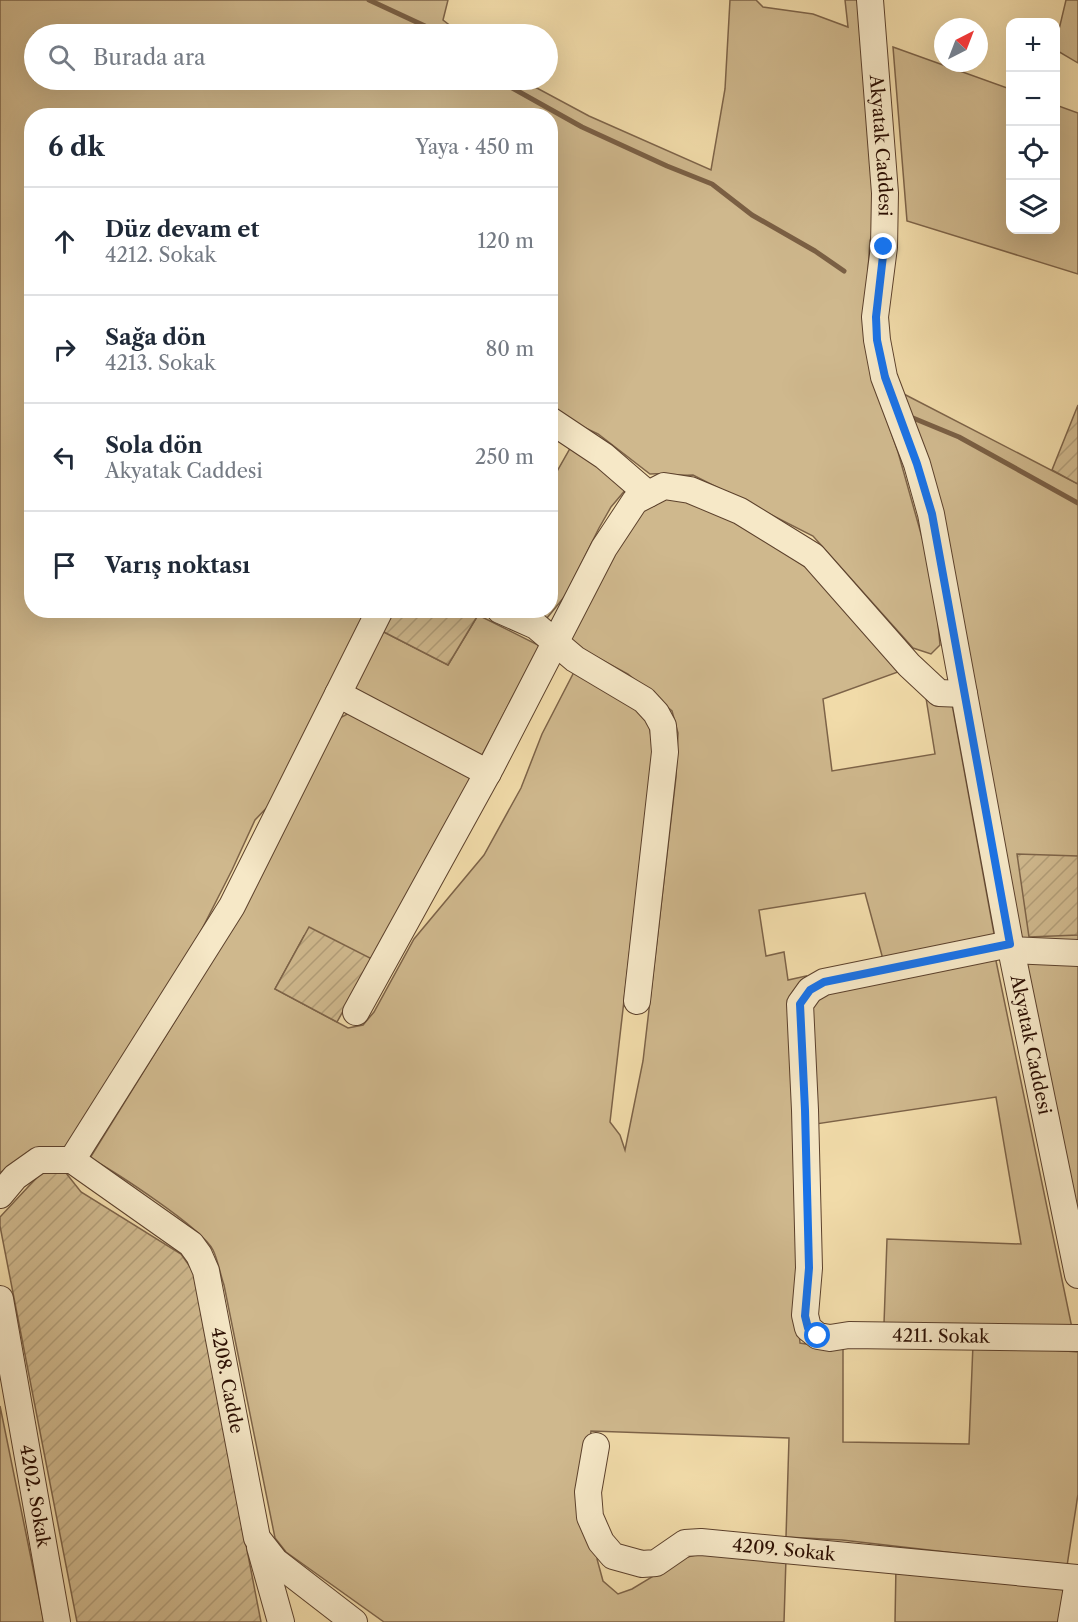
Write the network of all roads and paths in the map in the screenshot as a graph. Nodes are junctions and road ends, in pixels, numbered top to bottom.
1 (870, 0) edge
2 (558, 425) edge
3 (648, 494) junction
4 (376, 618) edge
5 (518, 618) edge
6 (555, 642) junction
7 (338, 694) junction
8 (964, 694) junction
9 (488, 773) junction
10 (1011, 947) junction
11 (1078, 953) edge
12 (637, 1001) dead end
13 (356, 1012) dead end
14 (72, 1160) junction
15 (0, 1195) edge
16 (1078, 1275) edge
17 (0, 1299) edge
18 (1078, 1338) edge
19 (596, 1446) dead end
20 (257, 1538) junction
21 (1078, 1580) edge
22 (57, 1622) edge
23 (281, 1622) edge
24 (354, 1622) edge
25 (1071, 1622) edge

1 - 8 street, Akyatak Caddesi
2 - 3 street
3 - 6 street
3 - 8 street
4 - 7 street
5 - 6 street
6 - 9 street
6 - 12 street
7 - 9 street
7 - 14 street
8 - 10 street, Akyatak Caddesi
9 - 13 street
10 - 11 street
10 - 16 street, Akyatak Caddesi
10 - 18 street, 4211. Sokak
14 - 15 street
14 - 20 street, 4208. Cadde
17 - 22 street, 4202. Sokak
19 - 21 street, 4209. Sokak
20 - 23 street
20 - 24 street, 4208. Cadde
21 - 25 street

